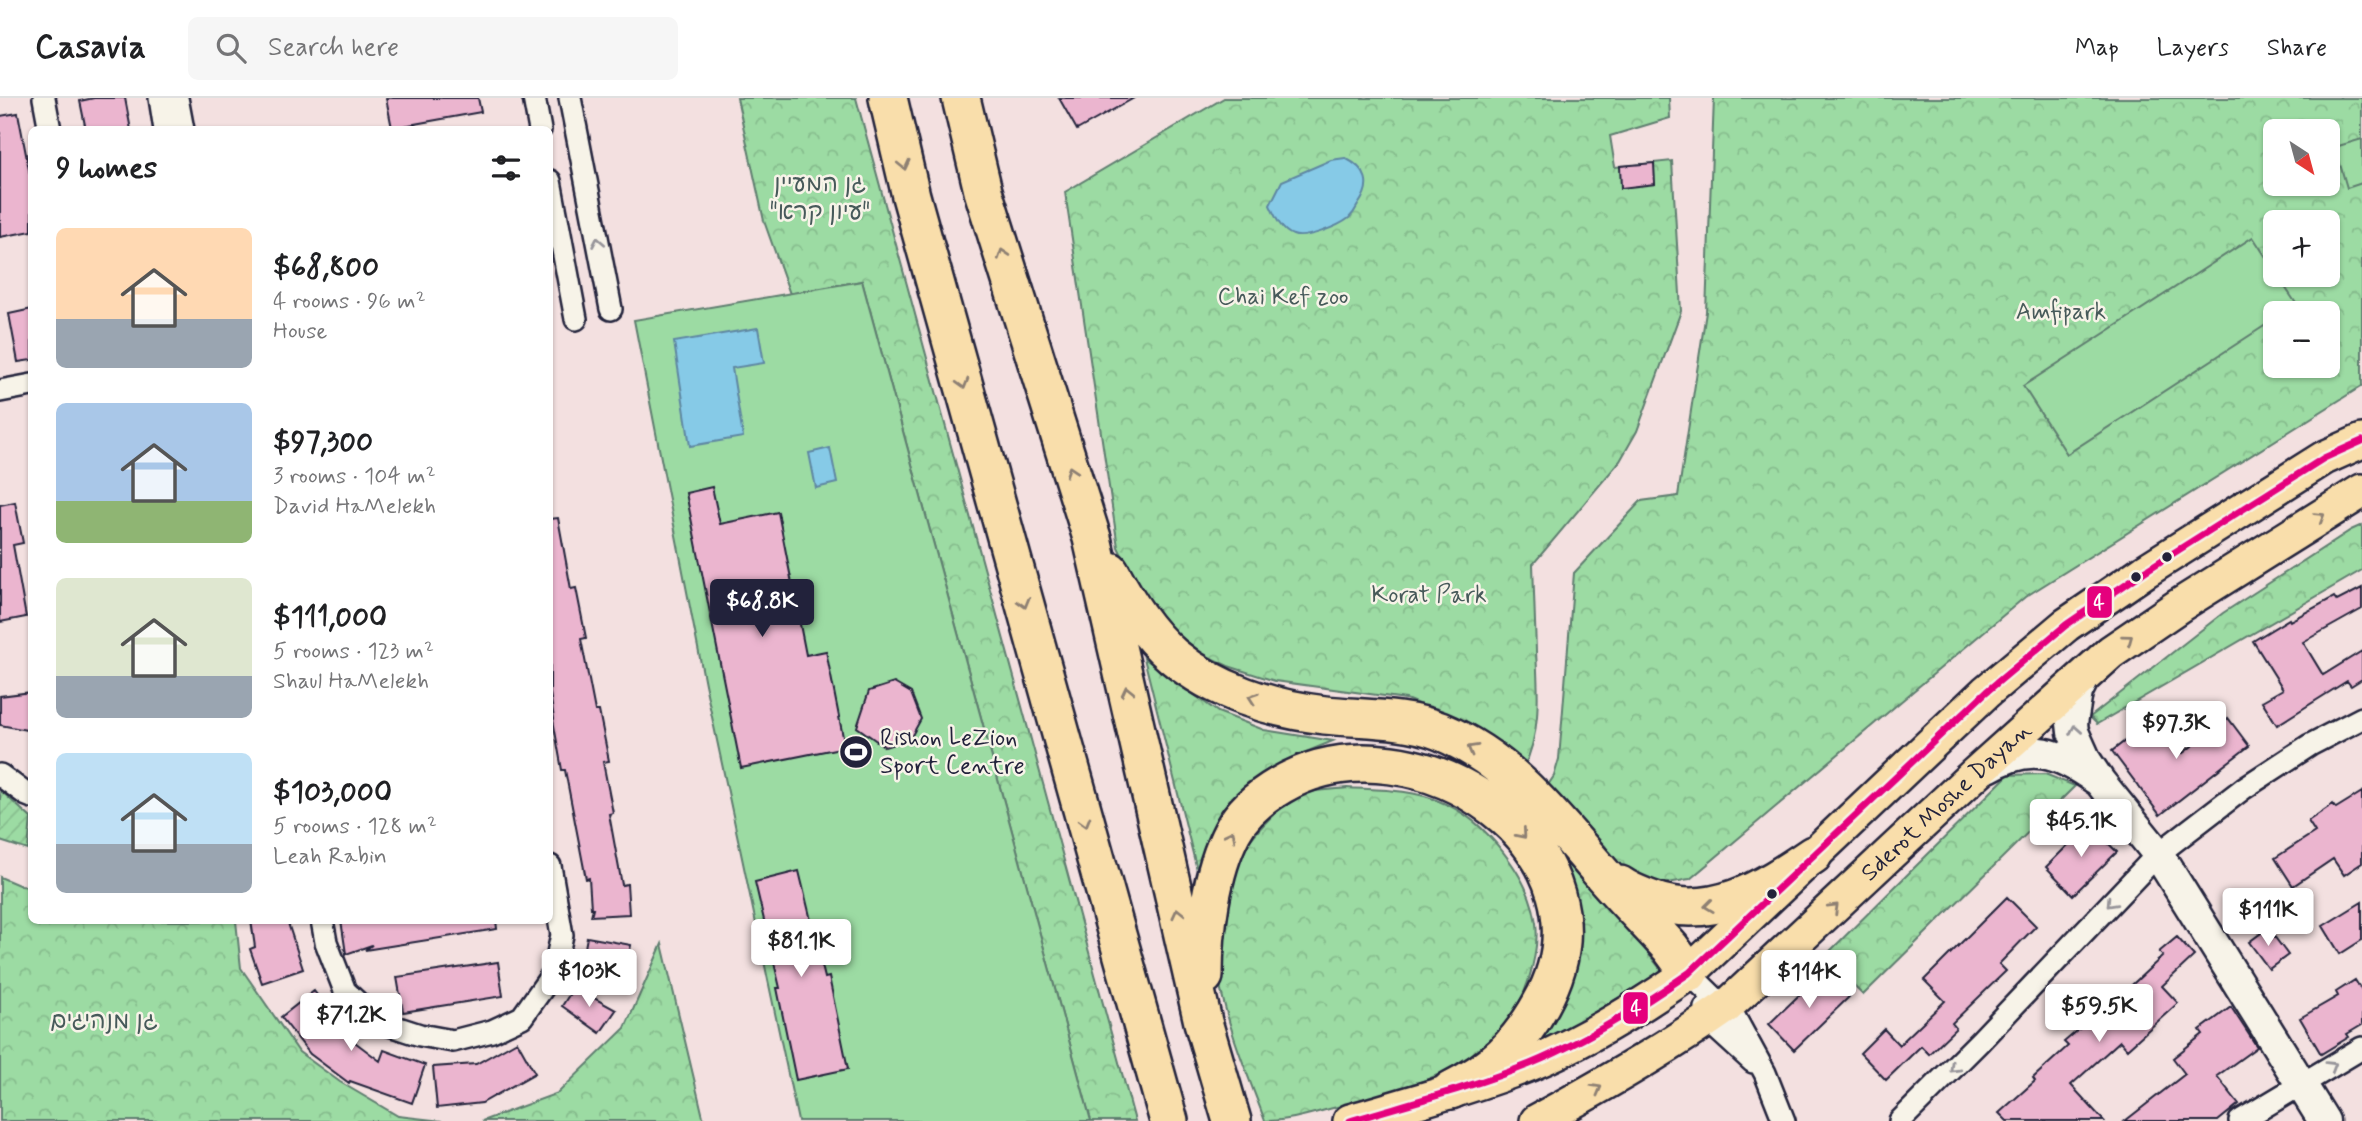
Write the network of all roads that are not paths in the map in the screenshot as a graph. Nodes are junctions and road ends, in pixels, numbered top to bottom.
1 (44, 98) edge
2 (160, 98) edge
3 (177, 98) edge
4 (534, 98) edge
5 (570, 98) edge
6 (888, 98) edge
7 (961, 98) edge
8 (49, 126) edge
9 (164, 126) edge
10 (182, 126) edge
11 (539, 126) edge
12 (553, 197) edge
13 (611, 309) dead end
14 (576, 319) dead end
15 (28, 386) edge
16 (0, 391) edge
17 (2362, 441) edge
18 (2362, 491) edge
19 (1092, 538) junction
20 (2086, 674) junction
21 (2362, 718) edge
22 (1975, 774) junction
23 (0, 775) edge
24 (2100, 782) junction
25 (28, 794) edge
26 (2158, 854) junction
27 (1813, 855) junction
28 (1599, 870) junction
29 (553, 883) edge
30 (323, 924) edge
31 (1689, 973) junction
32 (1718, 1013) junction
33 (1203, 1022) junction
34 (2362, 1048) edge
35 (2301, 1084) junction
36 (1451, 1090) junction
37 (1169, 1121) edge
38 (1232, 1121) edge
39 (1350, 1121) edge
40 (1537, 1121) edge
41 (1784, 1121) edge
42 (1900, 1121) edge
43 (2240, 1121) edge
44 (2324, 1121) edge

1 - 8 street
2 - 9 street
3 - 10 street
4 - 11 street
13 -> 5 street
6 -> 37 highway
19 -> 7 highway
12 - 14 street
15 - 16 street
17 - 27 main road
20 -> 18 main road, Sderot Moshe Dayan
28 -> 19 highway
33 -> 19 highway
20 - 22 main road, Sderot Moshe Dayan
24 -> 20 street
21 - 26 street
22 - 24 street
32 -> 22 main road, Sderot Moshe Dayan
23 - 25 street
24 - 26 street
26 - 35 street
26 -> 42 street
27 -> 28 highway
27 - 31 main road
28 - 31 highway
29 - 30 street
31 - 32 street
31 - 36 main road
40 -> 32 main road, Sderot Moshe Dayan
32 - 41 street
33 -> 36 highway
33 - 38 highway
35 -> 34 street
35 - 43 street
35 - 44 street
36 - 39 main road

